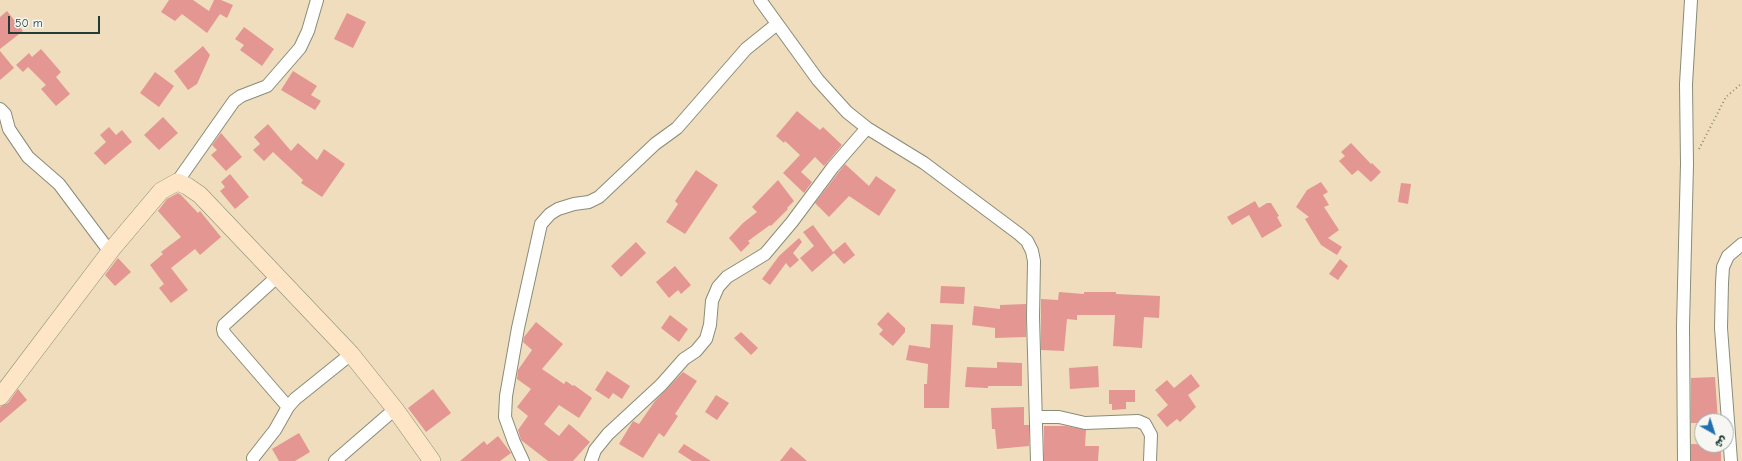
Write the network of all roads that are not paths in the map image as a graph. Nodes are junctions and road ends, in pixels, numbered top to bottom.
1 (317, 0) edge
2 (760, 0) edge
3 (1691, 0) edge
4 (776, 24) junction
5 (0, 109) edge
6 (867, 128) junction
7 (177, 182) junction
8 (1742, 244) edge
9 (110, 252) junction
10 (278, 276) junction
11 (351, 354) junction
12 (0, 397) edge
13 (288, 407) junction
14 (395, 409) junction
15 (1036, 417) junction
16 (253, 458) dead end
17 (335, 461) edge
18 (432, 461) edge
19 (523, 461) edge
20 (591, 461) edge
21 (1037, 461) edge
22 (1150, 461) edge
23 (1684, 461) edge
24 (1730, 461) edge

1 - 7 street
2 - 4 street
3 - 23 street
4 - 6 street
4 - 19 street
5 - 9 street
6 - 15 street
6 - 20 street
7 - 9 street
7 - 10 street
8 - 24 street
9 - 12 street
10 - 11 street
10 - 13 street
11 - 13 street
11 - 14 street
13 - 16 street
14 - 17 street
14 - 18 street
15 - 21 street
15 - 22 street

